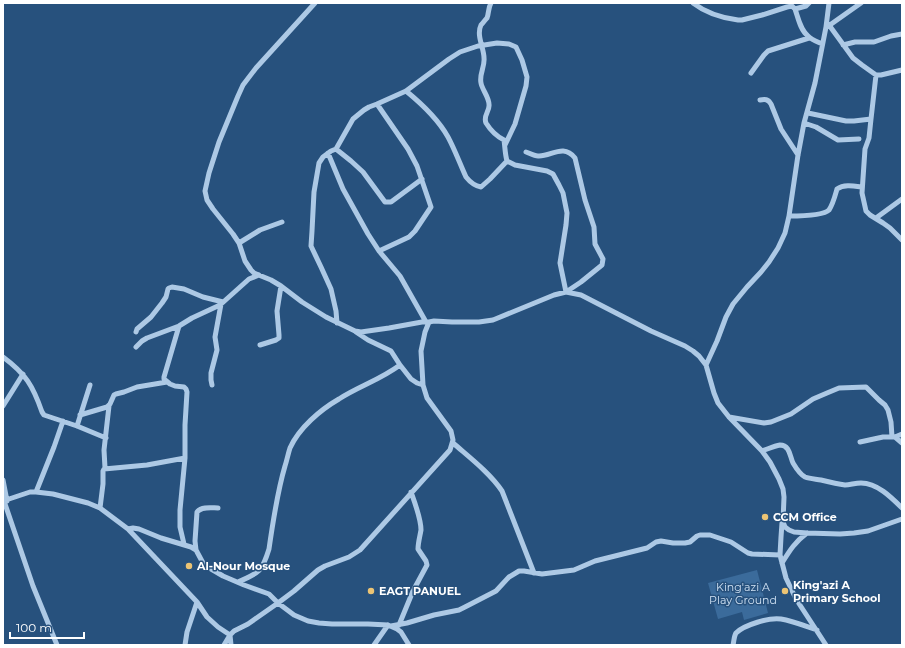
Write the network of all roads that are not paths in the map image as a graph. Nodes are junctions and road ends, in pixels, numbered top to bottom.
1 (315, 3) edge
2 (491, 3) edge
3 (693, 3) edge
4 (809, 3) edge
5 (829, 3) edge
6 (861, 3) edge
7 (852, 6) edge
8 (795, 9) junction
9 (827, 26) junction
10 (902, 34) edge
11 (809, 38) junction
12 (822, 44) junction
13 (843, 45) junction
14 (481, 46) junction
15 (902, 70) edge
16 (751, 73) dead end
17 (876, 75) junction
18 (406, 91) junction
19 (760, 100) dead end
20 (377, 104) junction
21 (808, 113) junction
22 (870, 119) junction
23 (804, 124) junction
24 (859, 139) dead end
25 (505, 145) junction
26 (336, 149) junction
27 (526, 152) dead end
28 (328, 153) junction
29 (798, 156) junction
30 (507, 161) junction
31 (422, 179) junction
32 (862, 186) junction
33 (902, 199) edge
34 (789, 216) junction
35 (876, 218) junction
36 (282, 222) dead end
37 (902, 240) edge
38 (239, 243) junction
39 (379, 250) junction
40 (259, 274) junction
41 (281, 286) junction
42 (566, 292) junction
43 (222, 303) junction
44 (428, 322) junction
45 (337, 323) junction
46 (179, 326) junction
47 (355, 331) junction
48 (136, 332) dead end
49 (260, 345) dead end
50 (136, 347) dead end
51 (3, 357) edge
52 (400, 365) junction
53 (706, 365) junction
54 (23, 374) junction
55 (167, 382) junction
56 (90, 385) dead end
57 (212, 385) dead end
58 (423, 385) junction
59 (3, 406) edge
60 (109, 406) junction
61 (80, 415) junction
62 (729, 417) junction
63 (63, 422) junction
64 (77, 426) junction
65 (902, 434) edge
66 (893, 437) junction
67 (106, 438) junction
68 (860, 442) dead end
69 (453, 443) junction
70 (902, 443) edge
71 (762, 451) junction
72 (185, 458) junction
73 (105, 468) junction
74 (3, 480) edge
75 (36, 492) junction
76 (411, 492) junction
77 (5, 501) edge
78 (100, 508) junction
79 (218, 508) dead end
80 (902, 508) edge
81 (902, 519) edge
82 (783, 522) junction
83 (128, 529) junction
84 (807, 533) junction
85 (184, 544) junction
86 (196, 550) junction
87 (780, 555) junction
88 (782, 563) junction
89 (534, 573) junction
90 (238, 582) junction
91 (196, 602) junction
92 (278, 603) junction
93 (399, 624) junction
94 (390, 626) junction
95 (817, 630) junction
96 (230, 635) junction
97 (57, 645) edge
98 (185, 645) edge
99 (224, 645) edge
100 (231, 645) edge
101 (374, 645) edge
102 (409, 645) edge
103 (733, 645) edge
104 (826, 645) edge

1 - 38 street
2 - 14 street
3 - 8 street
4 - 8 street
5 - 9 street
6 - 7 street
7 - 9 street
8 - 11 street
9 - 12 street
9 - 13 street
10 - 13 street
11 - 12 street
11 - 16 street
12 - 21 street
13 - 17 street
14 - 18 street
14 - 25 street
14 - 25 street
15 - 17 street
17 - 22 street
18 - 20 street
18 - 30 street
19 - 29 street
20 - 26 street
20 - 31 street
21 - 22 street
21 - 23 street
22 - 32 street
23 - 24 street
23 - 29 street
25 - 30 street
26 - 28 street
26 - 31 street
27 - 42 street
28 - 39 street
28 - 45 street
29 - 34 street
30 - 42 street
31 - 39 street
32 - 34 street
32 - 35 street
33 - 35 street
34 - 53 street
35 - 37 street
36 - 38 street
38 - 40 street
39 - 44 street
40 - 41 street
40 - 43 street
41 - 45 street
41 - 49 street
42 - 44 street
42 - 53 street
43 - 46 street
43 - 48 street
43 - 57 street
44 - 47 street
44 - 58 street
45 - 47 street
46 - 50 street
46 - 55 street
47 - 52 street
51 - 54 street
52 - 58 street
52 - 90 street
53 - 62 street
54 - 59 street
54 - 63 street
55 - 60 street
55 - 72 street
56 - 61 street
58 - 69 street
60 - 61 street
60 - 67 street
61 - 64 street
62 - 66 street
62 - 71 street
63 - 64 street
63 - 75 street
64 - 67 street
65 - 66 street
66 - 68 street
66 - 70 street
67 - 73 street
69 - 76 street
69 - 89 street
71 - 80 street
71 - 82 street
72 - 73 street
72 - 85 street
73 - 78 street
74 - 77 street
75 - 77 street
75 - 78 street
76 - 92 street
76 - 93 street
77 - 97 street
78 - 83 street
79 - 86 street
81 - 84 street
82 - 84 street
82 - 87 street
83 - 85 street
83 - 91 street
84 - 88 street
85 - 86 street
86 - 90 street
87 - 88 street
87 - 89 street
88 - 95 street
89 - 93 street
90 - 92 street
91 - 96 street
91 - 98 street
92 - 94 street
92 - 96 street
93 - 94 street
94 - 101 street
94 - 102 street
95 - 103 street
95 - 104 street
96 - 99 street
96 - 100 street

